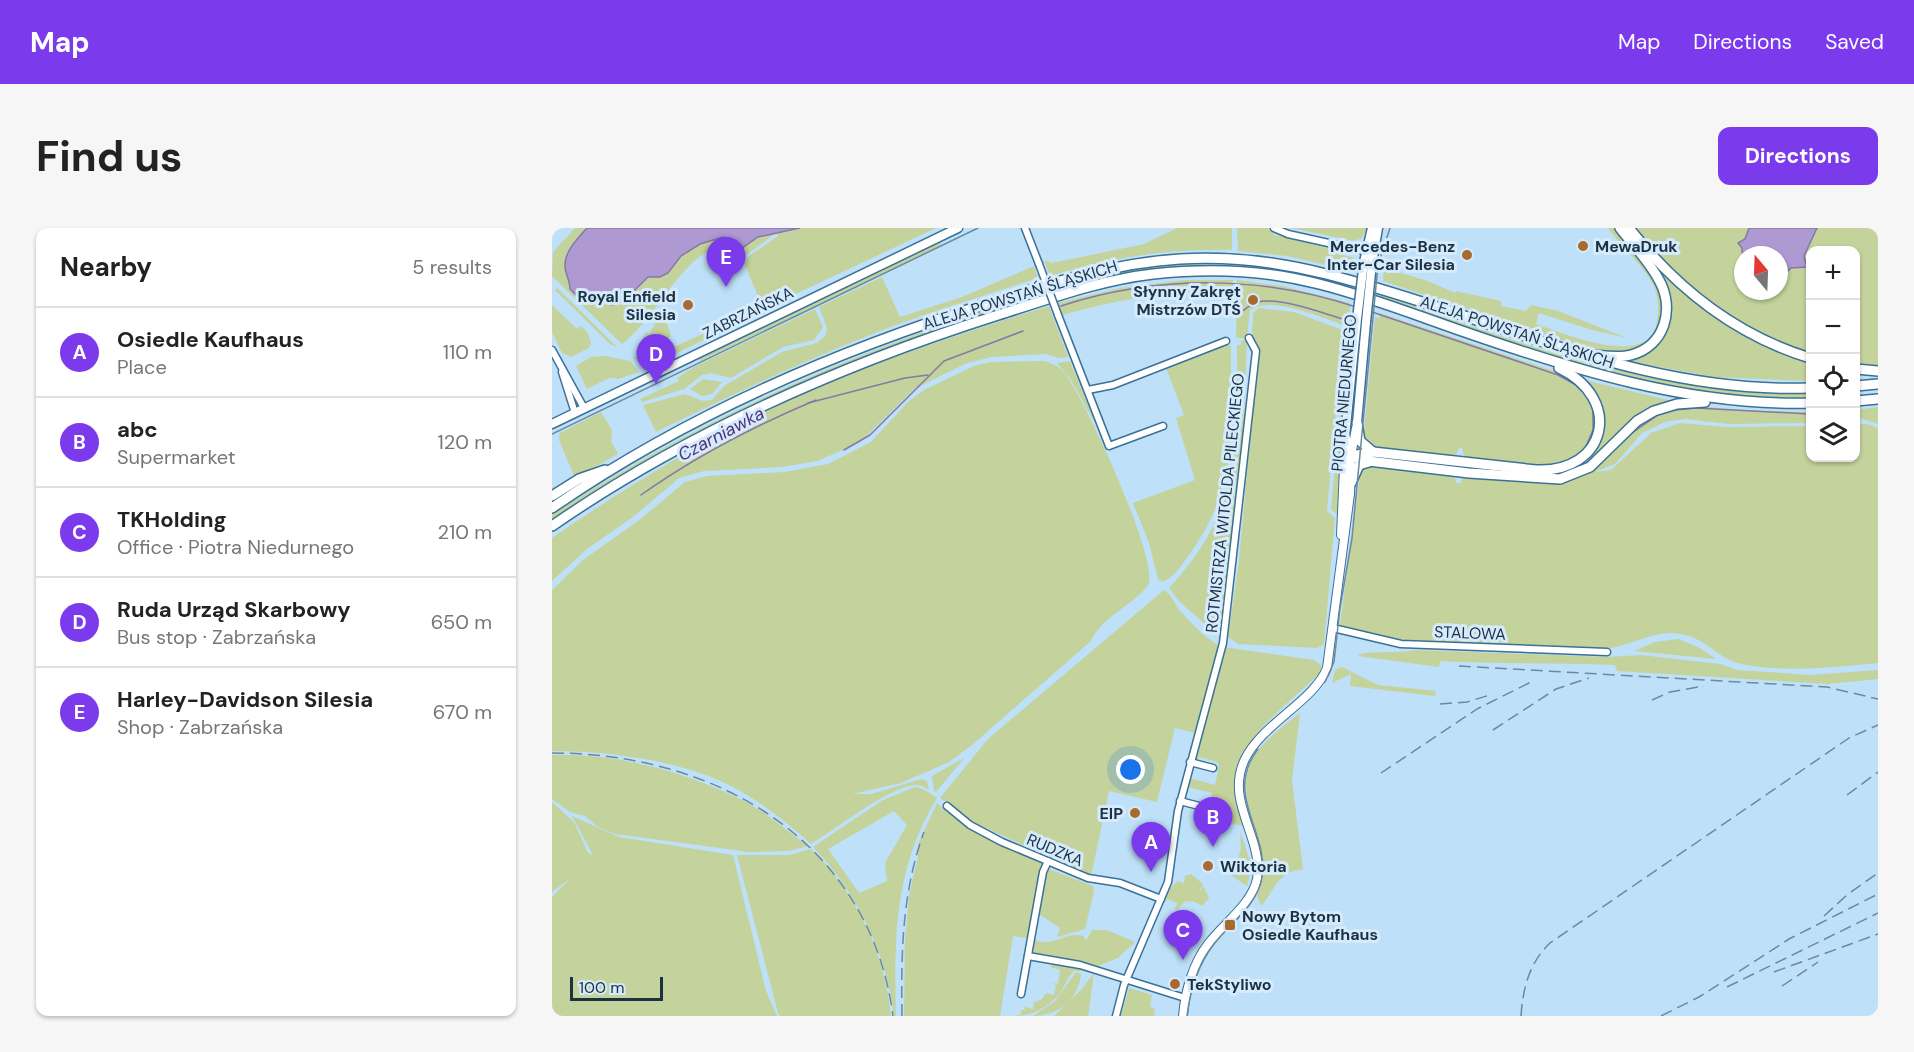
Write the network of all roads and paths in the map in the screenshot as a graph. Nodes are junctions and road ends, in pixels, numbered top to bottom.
1 (958, 228) edge
2 (1025, 228) edge
3 (1274, 228) edge
4 (1372, 228) edge
5 (1378, 228) edge
6 (1620, 228) edge
7 (1629, 228) edge
8 (1369, 252) junction
9 (1368, 262) junction
10 (1249, 338) dead end
11 (1226, 341) dead end
12 (552, 350) edge
13 (1524, 352) junction
14 (1577, 354) junction
15 (1806, 356) edge
16 (1860, 369) edge
17 (1878, 371) edge
18 (562, 372) junction
19 (1878, 384) edge
20 (1860, 386) edge
21 (1806, 388) edge
22 (1088, 390) junction
23 (1878, 399) edge
24 (1724, 400) junction
25 (1860, 401) edge
26 (1806, 403) edge
27 (584, 408) junction
28 (575, 413) junction
29 (1357, 423) junction
30 (552, 424) edge
31 (1163, 426) dead end
32 (1346, 436) junction
33 (1351, 456) junction
34 (1372, 457) junction
35 (1343, 465) junction
36 (619, 466) junction
37 (1351, 483) junction
38 (552, 496) edge
39 (552, 508) edge
40 (552, 526) edge
41 (1341, 560) junction
42 (1333, 628) junction
43 (1607, 652) dead end
44 (1190, 762) junction
45 (1213, 768) dead end
46 (1180, 801) junction
47 (947, 806) dead end
48 (1203, 807) dead end
49 (1048, 861) junction
50 (1161, 899) junction
51 (1028, 957) junction
52 (1127, 979) junction
53 (1021, 994) dead end
54 (1185, 998) junction
55 (1116, 1016) edge
56 (1182, 1016) edge

1 - 27 main road, ZABRZAŃSKA
2 - 22 street, bridge
3 - 8 street
4 - 8 main road, PIOTRA NIEDURNEGO
5 - 8 main road, PIOTRA NIEDURNEGO
6 - 14 main road
7 - 15 main road
8 - 9 main road, PIOTRA NIEDURNEGO
9 - 29 main road, PIOTRA NIEDURNEGO, bridge
9 - 32 main road, PIOTRA NIEDURNEGO, bridge
10 - 44 street, ROTMISTRZA WITOLDA PILECKIEGO
11 - 22 street
12 - 18 street
13 - 24 main road, ALEJA POWSTAŃ ŚLĄSKICH
13 - 34 main road
13 - 40 main road, ALEJA POWSTAŃ ŚLĄSKICH
14 - 21 main road, ALEJA POWSTAŃ ŚLĄSKICH
14 - 36 main road, ALEJA POWSTAŃ ŚLĄSKICH
16 - 17 main road
18 - 27 street
18 - 28 street
19 - 20 main road
22 - 31 street
23 - 25 main road
24 - 26 main road, ALEJA POWSTAŃ ŚLĄSKICH
24 - 34 main road
27 - 28 main road, ZABRZAŃSKA
28 - 30 main road, ZABRZAŃSKA
29 - 33 street, PIOTRA NIEDURNEGO
29 - 34 main road
32 - 33 main road
32 - 35 street, PIOTRA NIEDURNEGO
33 - 34 main road
33 - 35 main road
33 - 37 street, PIOTRA NIEDURNEGO
34 - 37 main road
35 - 41 street, PIOTRA NIEDURNEGO
36 - 38 main road
36 - 39 main road, ALEJA POWSTAŃ ŚLĄSKICH
37 - 41 street, PIOTRA NIEDURNEGO
41 - 42 street, PIOTRA NIEDURNEGO
42 - 43 street, STALOWA
42 - 54 street, PIOTRA NIEDURNEGO
44 - 45 street
44 - 46 street, ROTMISTRZA WITOLDA PILECKIEGO
46 - 48 street
46 - 50 street, ROTMISTRZA WITOLDA PILECKIEGO
47 - 49 street, RUDZKA
49 - 50 street, RUDZKA
49 - 51 street
50 - 52 street, ROTMISTRZA WITOLDA PILECKIEGO
51 - 52 street
51 - 53 street
52 - 54 street
52 - 55 street, ROTMISTRZA WITOLDA PILECKIEGO
54 - 56 street, PIOTRA NIEDURNEGO

